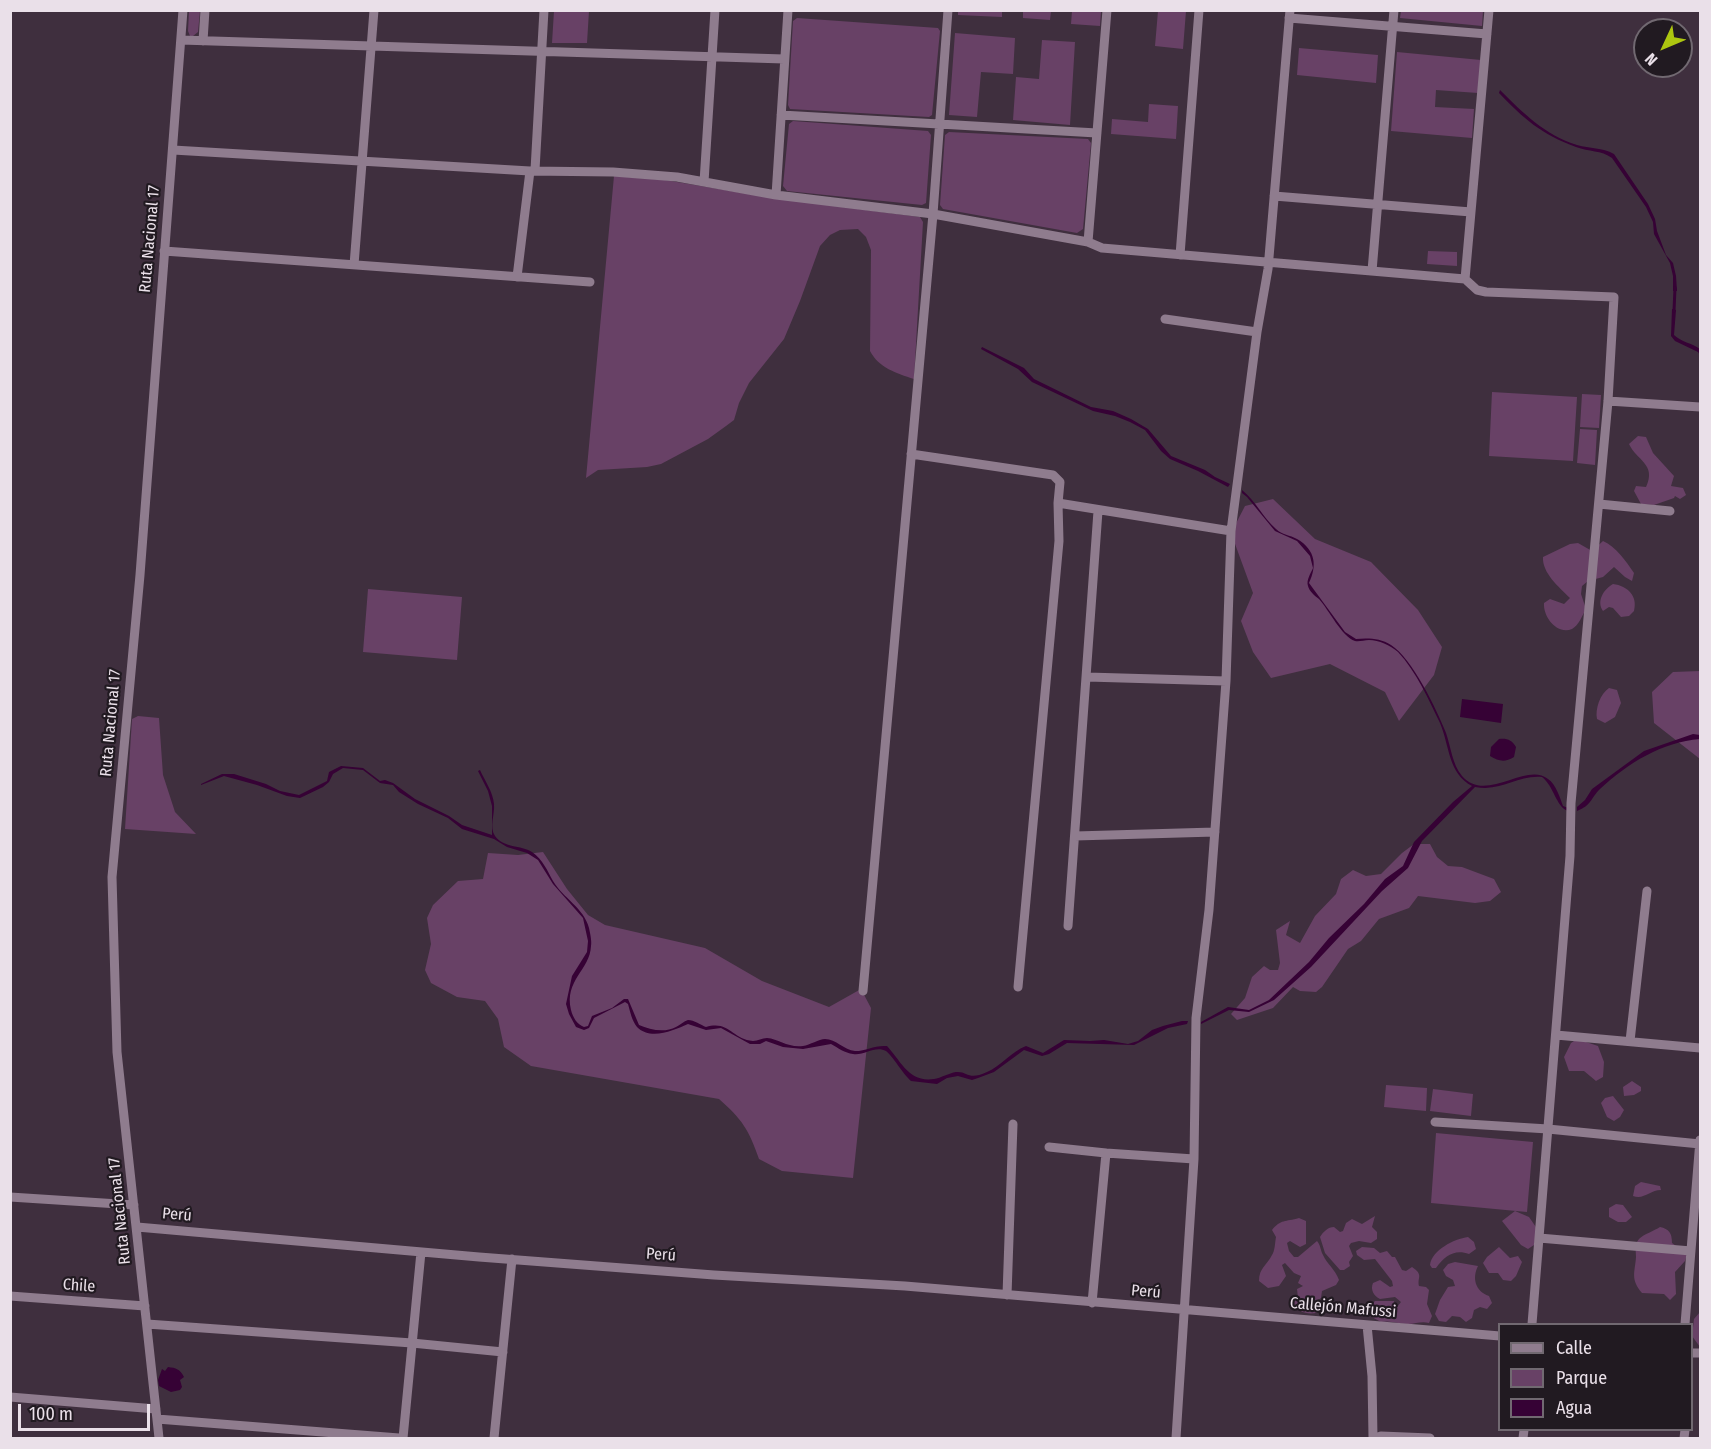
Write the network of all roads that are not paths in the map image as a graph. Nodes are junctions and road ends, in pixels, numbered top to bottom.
1 (183, 10) edge
2 (205, 10) edge
3 (374, 10) edge
4 (544, 10) edge
5 (715, 10) edge
6 (788, 10) edge
7 (948, 10) edge
8 (1107, 10) edge
9 (1199, 10) edge
10 (1394, 10) edge
11 (1489, 10) edge
12 (1290, 14) edge
13 (1393, 26) junction
14 (1487, 34) junction
15 (181, 40) junction
16 (203, 41) junction
17 (371, 46) junction
18 (542, 51) junction
19 (712, 57) junction
20 (784, 59) junction
21 (781, 115) junction
22 (939, 124) junction
23 (1097, 134) junction
24 (173, 150) junction
25 (362, 162) junction
26 (532, 171) junction
27 (704, 182) junction
28 (776, 195) junction
29 (1274, 196) junction
30 (1378, 204) junction
31 (1471, 212) junction
32 (933, 214) junction
33 (1088, 242) junction
34 (164, 251) junction
35 (1180, 255) junction
36 (1269, 262) junction
37 (354, 265) junction
38 (1372, 272) junction
39 (517, 277) junction
40 (1465, 279) junction
41 (590, 282) dead end
42 (1165, 319) dead end
43 (1257, 332) junction
44 (1608, 401) junction
45 (1701, 407) edge
46 (911, 454) junction
47 (1058, 503) junction
48 (1599, 504) junction
49 (1098, 511) junction
50 (1670, 511) dead end
51 (1231, 531) junction
52 (1087, 677) junction
53 (1226, 681) junction
54 (1215, 832) junction
55 (1075, 836) junction
56 (1647, 891) dead end
57 (1068, 926) dead end
58 (1018, 987) dead end
59 (863, 991) dead end
60 (1556, 1035) junction
61 (1630, 1041) junction
62 (1701, 1048) edge
63 (1435, 1122) dead end
64 (1013, 1124) dead end
65 (1548, 1129) junction
66 (1700, 1142) edge
67 (1049, 1147) dead end
68 (1106, 1153) junction
69 (1194, 1160) junction
70 (10, 1197) edge
71 (134, 1205) junction
72 (137, 1227) junction
73 (1539, 1238) junction
74 (1691, 1251) junction
75 (421, 1252) junction
76 (512, 1259) junction
77 (1007, 1295) junction
78 (10, 1296) edge
79 (1092, 1303) junction
80 (145, 1306) junction
81 (1184, 1310) junction
82 (1532, 1323) edge
83 (1685, 1323) edge
84 (147, 1324) junction
85 (1367, 1325) junction
86 (1498, 1336) edge
87 (412, 1343) junction
88 (503, 1352) junction
89 (10, 1397) edge
90 (156, 1414) junction
91 (159, 1438) edge
92 (399, 1438) edge
93 (404, 1438) edge
94 (494, 1438) edge
95 (1176, 1438) edge
96 (1375, 1438) edge
97 (1430, 1438) edge

1 - 15 street, Ruta Nacional 17
2 - 16 street
3 - 17 street
4 - 18 street
5 - 19 street
6 - 20 street
7 - 22 street
8 - 23 street
9 - 35 street
10 - 13 street
11 - 14 street
12 - 13 street
12 - 29 street
13 - 14 street
13 - 30 street
14 - 31 street
15 - 16 street
15 - 24 street, Ruta Nacional 17
16 - 17 street
17 - 18 street
17 - 25 street
18 - 19 street
18 - 26 street
19 - 20 street
19 - 27 street
20 - 21 street
21 - 22 street
21 - 28 street
22 - 23 street
22 - 32 street
23 - 33 street
24 - 25 street
24 - 34 street, Ruta Nacional 17
25 - 26 street
25 - 37 street
26 - 27 street
26 - 39 street
27 - 28 street
28 - 32 street
29 - 30 street
29 - 36 street
30 - 31 street
30 - 38 street
31 - 40 street
32 - 33 street
32 - 46 street
33 - 35 street
34 - 37 street
34 - 71 street, Ruta Nacional 17
35 - 36 street
36 - 38 street
36 - 43 street
37 - 39 street
38 - 40 street
39 - 41 street
40 - 44 street
42 - 43 street
43 - 51 street
44 - 45 street
44 - 48 street
46 - 47 street
46 - 59 street
47 - 49 street
47 - 58 street
48 - 50 street
48 - 60 street
49 - 51 street
49 - 52 street
51 - 53 street
52 - 53 street
52 - 55 street
53 - 54 street
54 - 55 street
54 - 69 street
55 - 57 street
56 - 61 street
60 - 61 street
60 - 65 street
61 - 62 street
63 - 65 street
64 - 77 street
65 - 66 street
65 - 73 street
66 - 74 street
67 - 68 street
68 - 69 street
68 - 79 street
69 - 81 street
70 - 71 street
71 - 72 street, Ruta Nacional 17
72 - 75 street, Perú
72 - 80 street, Ruta Nacional 17
73 - 74 street
73 - 82 street
74 - 83 street
75 - 76 street, Perú
75 - 87 street
76 - 77 street, Perú
76 - 88 street
77 - 79 street, Perú
78 - 80 street, Chile
79 - 81 street, Perú
80 - 84 street, Ruta Nacional 17
81 - 85 street, Callejón Mafussi
81 - 95 street
84 - 87 street
84 - 90 street, Ruta Nacional 17
85 - 86 street, Callejón Mafussi
85 - 96 street
87 - 88 street
87 - 93 street
88 - 94 street
89 - 90 street
90 - 91 street, Ruta Nacional 17
90 - 92 street
96 - 97 street

